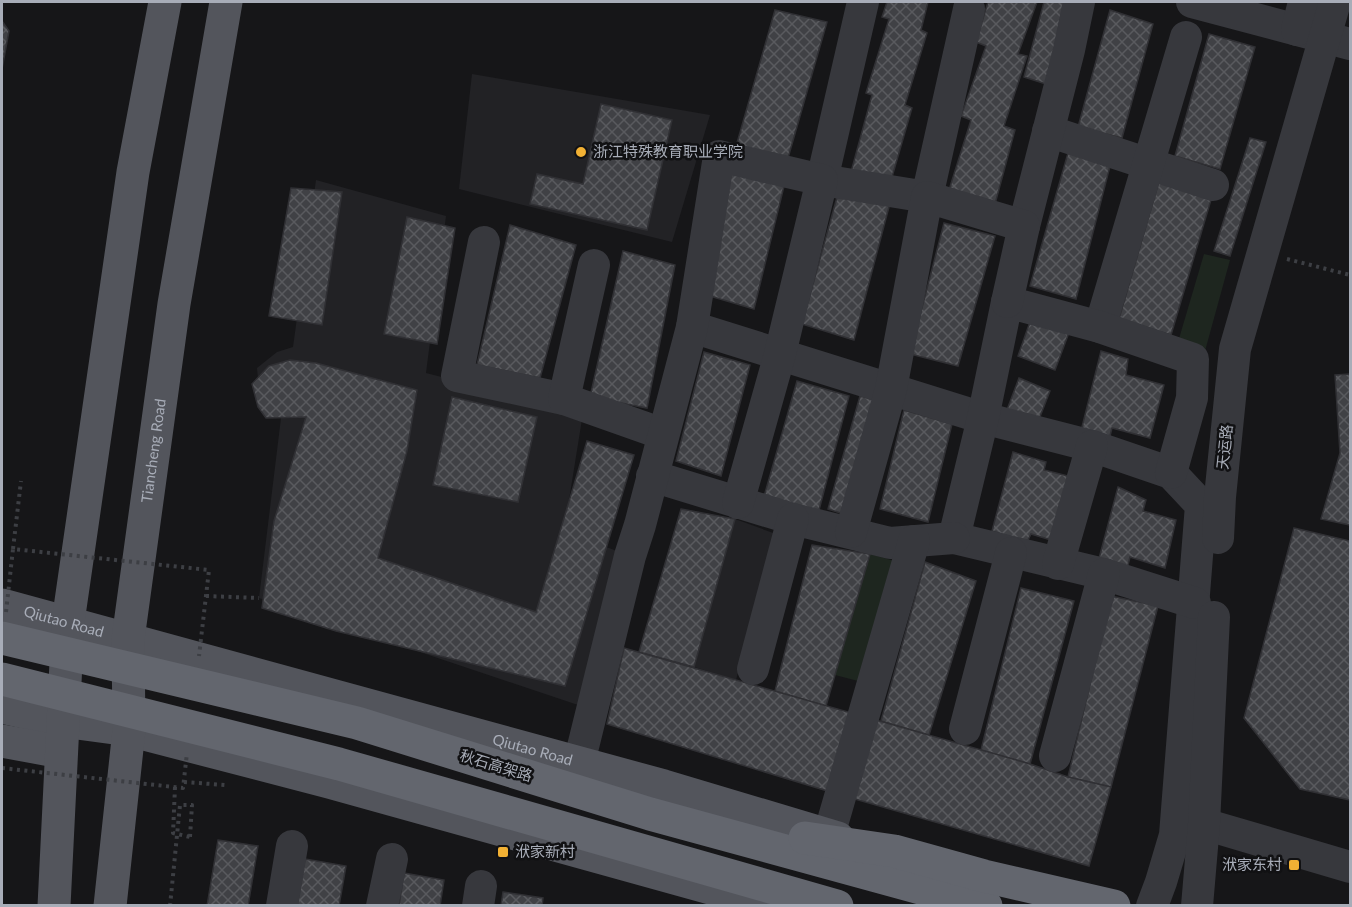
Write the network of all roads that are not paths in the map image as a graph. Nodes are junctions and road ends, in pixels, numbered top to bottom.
1 (165, 2) edge
2 (226, 2) edge
3 (863, 2) edge
4 (1079, 2) edge
5 (1192, 2) edge
6 (1335, 2) edge
7 (969, 9) dead end
8 (1319, 28) edge
9 (1186, 37) dead end
10 (1048, 131) junction
11 (1149, 163) junction
12 (822, 180) junction
13 (1213, 185) dead end
14 (927, 197) junction
15 (1024, 226) junction
16 (484, 242) dead end
17 (594, 265) dead end
18 (1007, 302) junction
19 (692, 327) junction
20 (1100, 327) junction
21 (780, 354) junction
22 (891, 389) junction
23 (564, 399) junction
24 (983, 417) junction
25 (663, 434) junction
26 (1092, 446) junction
27 (1171, 473) junction
28 (652, 476) junction
29 (738, 502) junction
30 (794, 519) junction
31 (851, 532) junction
32 (954, 538) junction
33 (914, 541) junction
34 (1011, 553) junction
35 (1059, 564) junction
36 (1104, 573) junction
37 (1195, 603) junction
38 (2, 605) edge
39 (68, 622) junction
40 (2, 638) edge
41 (128, 639) junction
42 (753, 669) dead end
43 (2, 679) edge
44 (2, 707) edge
45 (965, 729) dead end
46 (129, 730) junction
47 (61, 736) junction
48 (2, 741) edge
49 (1055, 756) dead end
50 (579, 763) junction
51 (650, 814) junction
52 (1204, 824) junction
53 (829, 835) junction
54 (292, 846) dead end
55 (392, 859) dead end
56 (1350, 867) edge
57 (54, 906) edge
58 (110, 906) edge
59 (282, 906) edge
60 (382, 906) edge
61 (775, 906) edge
62 (837, 906) edge
63 (986, 906) edge
64 (1061, 906) edge
65 (1114, 906) edge
66 (1152, 906) edge
67 (1197, 906) edge

1 - 39 main road
2 - 41 main road, Tiancheng Road
3 - 12 street
4 - 10 street
5 - 8 street
6 - 8 street, 天运路
7 - 14 street
8 - 52 street, 天运路
9 - 11 street
10 - 11 street
10 - 15 street
11 - 13 street
11 - 20 street
12 - 14 street
12 - 19 street
12 - 21 street
14 - 15 street
14 - 22 street
15 - 18 street
16 - 23 street
17 - 23 street
18 - 20 street
18 - 24 street
19 - 21 street
19 - 25 street
20 - 27 street
21 - 22 street
21 - 29 street
22 - 24 street
22 - 31 street
23 - 25 street
24 - 26 street
24 - 32 street
25 - 28 street
26 - 27 street
26 - 35 street
27 - 37 street
28 - 29 street
28 - 50 street
29 - 30 street
30 - 31 street
30 - 42 street
31 - 33 street
32 - 33 street
32 - 34 street
33 - 53 street
34 - 35 street
34 - 45 street
35 - 36 street
36 - 37 street
36 - 49 street
37 - 66 street
38 - 39 main road, Qiutao Road
39 - 41 main road, Qiutao Road
39 - 47 main road
40 - 51 highway, 秋石高架路, bridge
41 - 46 main road, Tiancheng Road
41 - 50 main road, Qiutao Road
43 - 62 highway, bridge
44 - 47 main road
46 - 47 main road
46 - 58 main road, Tiancheng Road
46 - 61 main road
47 - 48 main road
47 - 57 main road
50 - 53 main road, Qiutao Road
51 - 63 highway, 秋石高架路, bridge
51 - 65 highway, bridge
52 - 56 street
52 - 67 street, 天运路
53 - 64 main road, Qiutao Road
54 - 59 street
55 - 60 street

